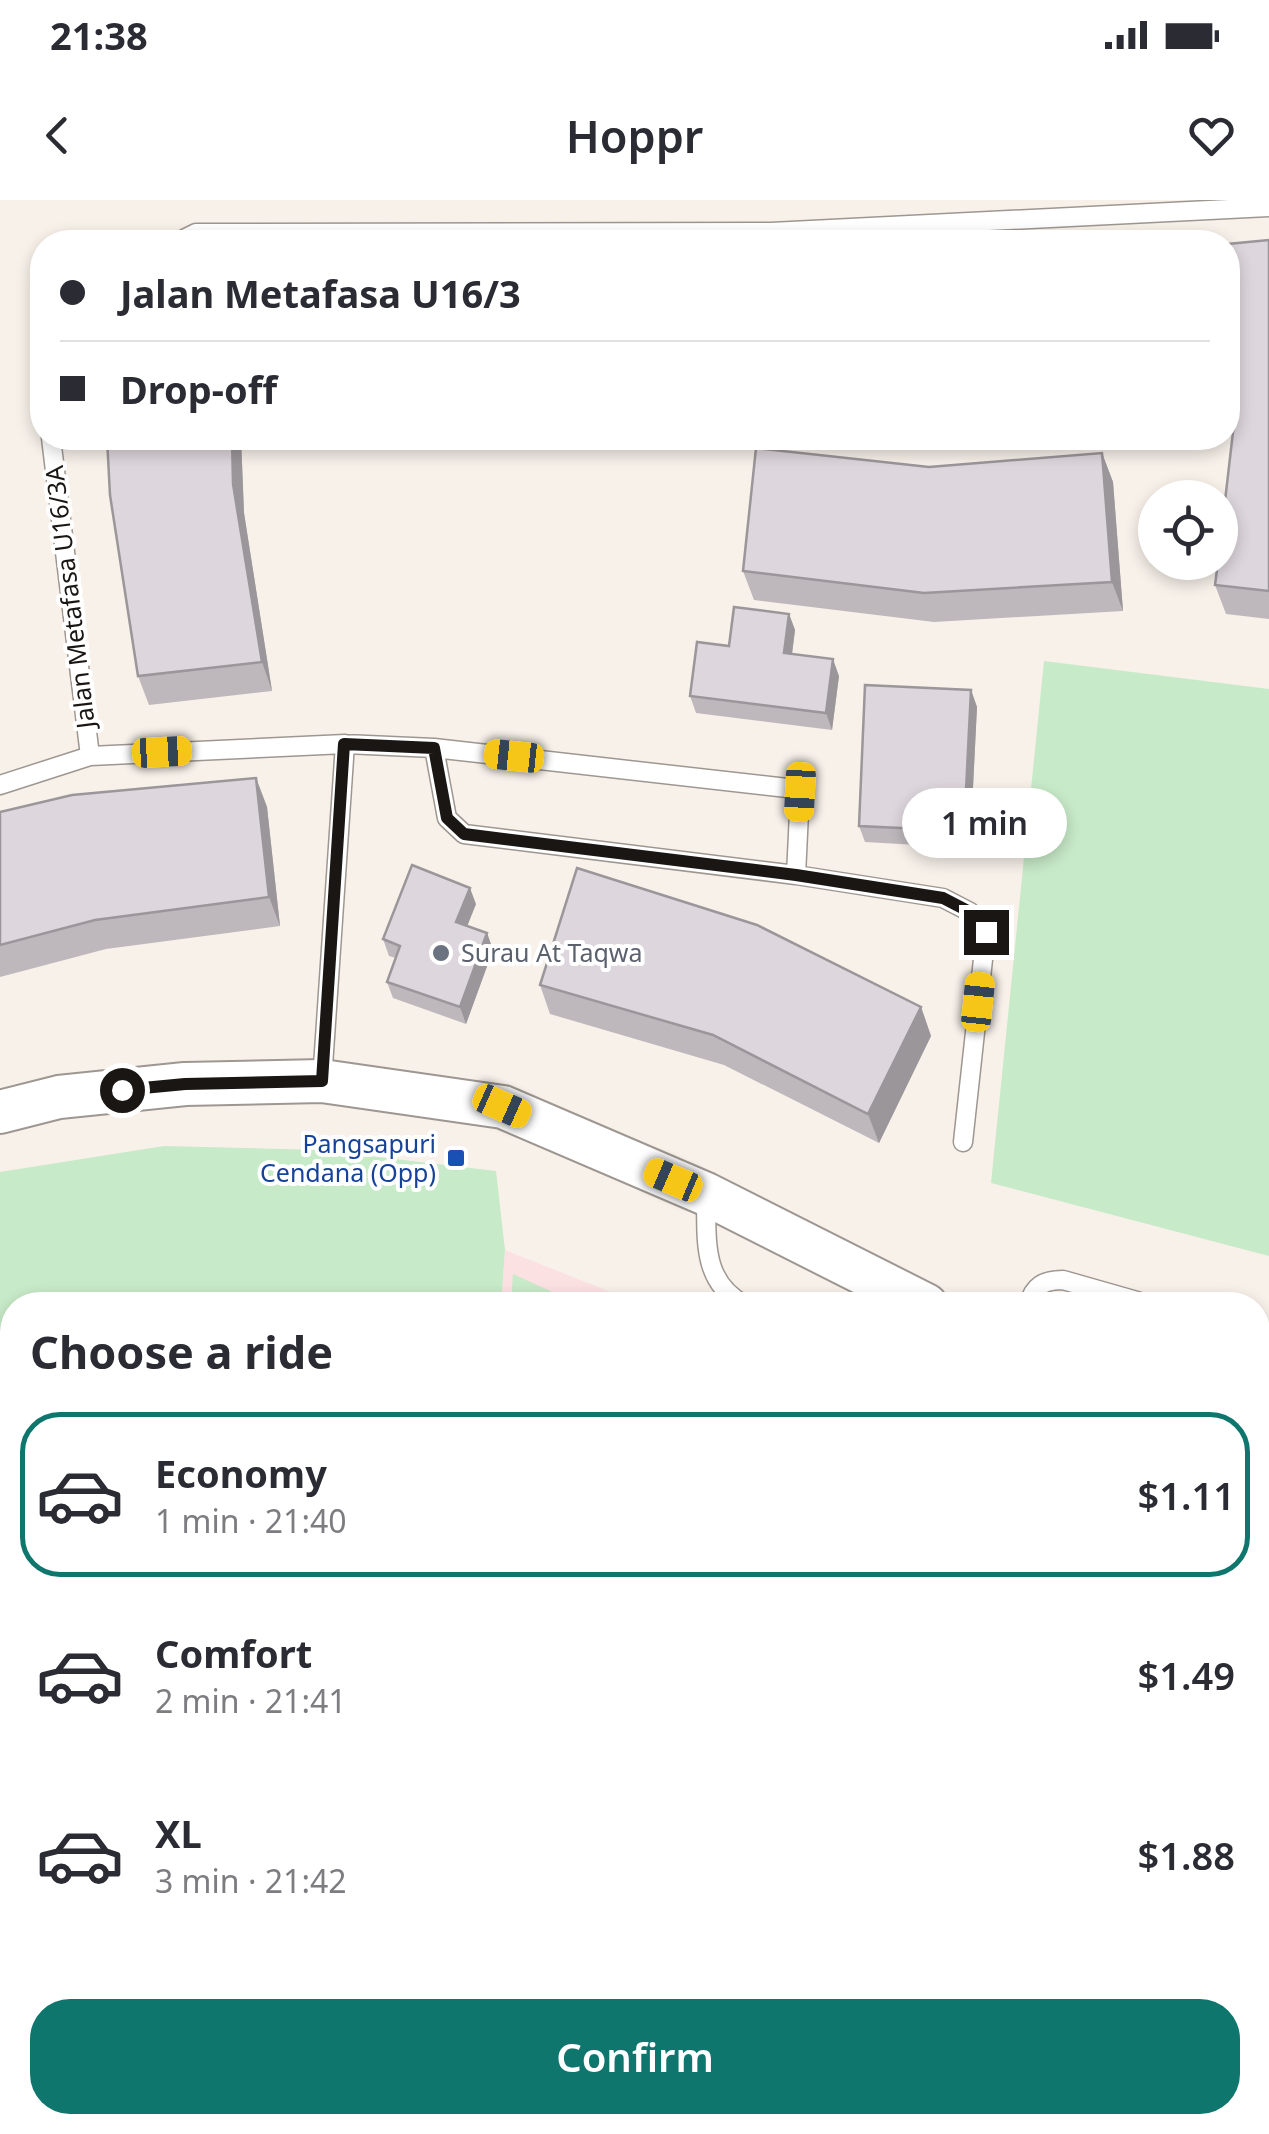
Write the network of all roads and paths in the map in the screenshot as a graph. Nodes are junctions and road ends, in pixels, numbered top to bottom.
1 (1269, 207) edge
2 (811, 230) edge
3 (52, 450) edge
4 (344, 744) junction
5 (434, 748) junction
6 (90, 756) junction
7 (0, 785) edge
8 (796, 875) junction
9 (322, 1081) junction
10 (0, 1112) edge
11 (963, 1142) dead end
12 (706, 1194) junction
13 (725, 1292) edge
14 (900, 1292) edge
15 (1034, 1292) edge
16 (1105, 1292) edge

1 - 2 lane
3 - 6 lane, Jalan Metafasa U16/3A
4 - 5 lane
4 - 6 lane
4 - 9 lane
5 - 8 lane
5 - 8 lane
6 - 7 lane
8 - 11 lane
9 - 10 street
9 - 12 street
12 - 13 lane
12 - 14 street
15 - 16 lane

